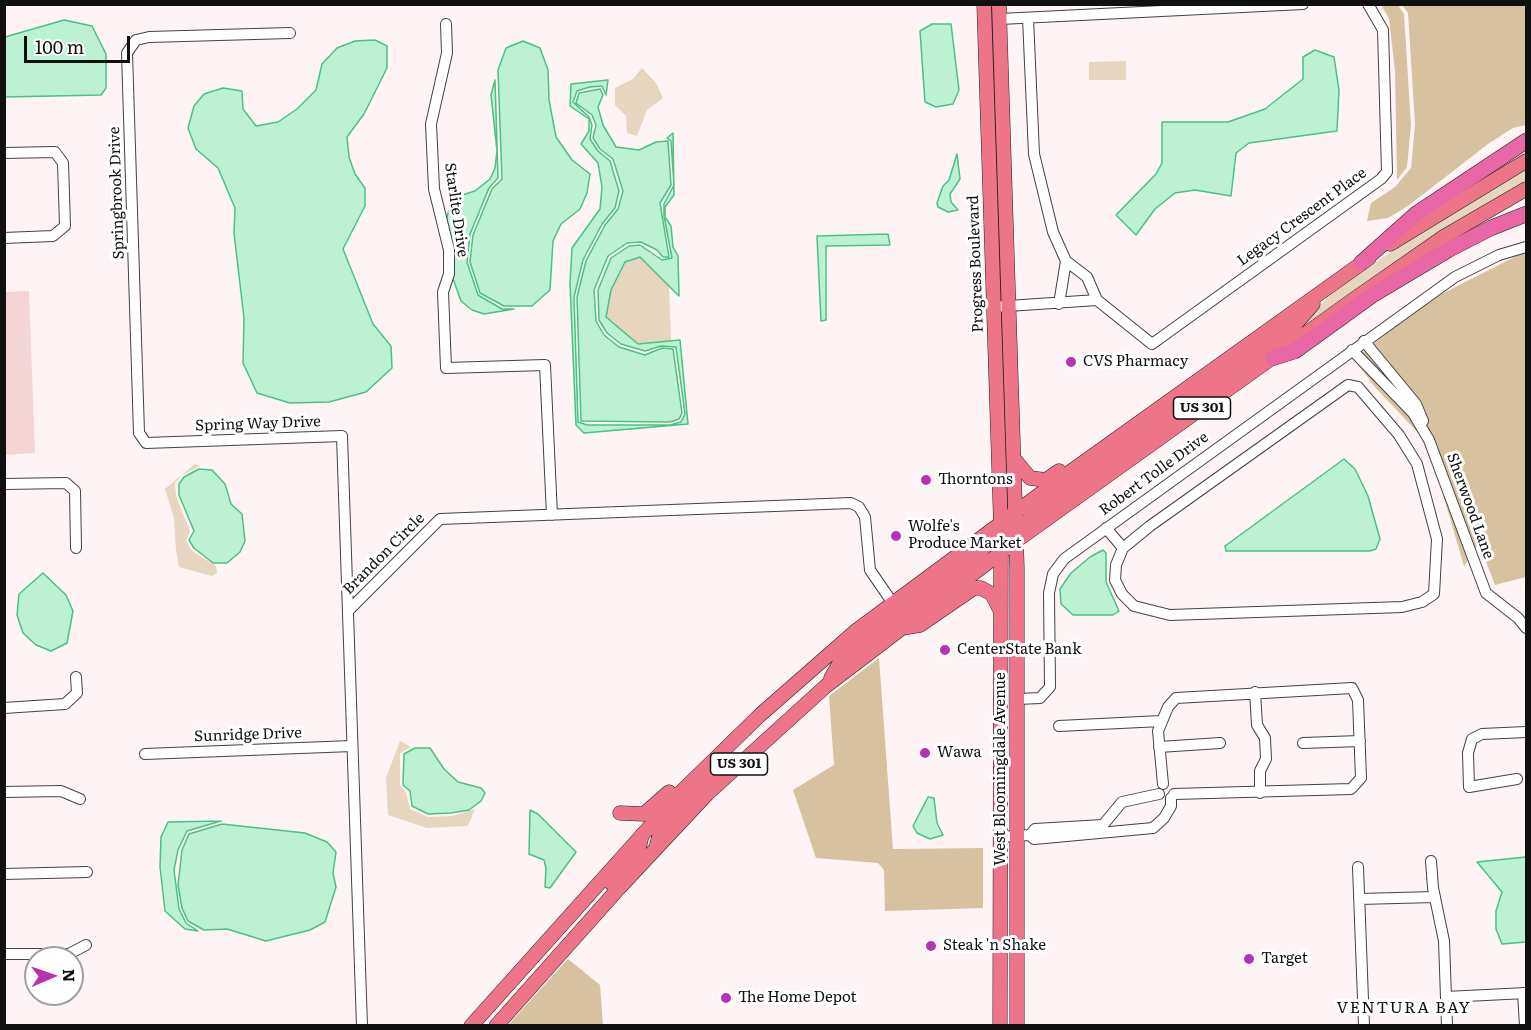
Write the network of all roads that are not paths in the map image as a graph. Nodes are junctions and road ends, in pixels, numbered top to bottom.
1 (984, 4) edge
2 (1303, 4) edge
3 (1368, 4) edge
4 (1000, 12) edge
5 (1028, 18) junction
6 (446, 24) dead end
7 (985, 32) junction
8 (290, 33) dead end
9 (988, 125) junction
10 (1527, 141) edge
11 (4, 153) edge
12 (1527, 160) edge
13 (1527, 189) edge
14 (1527, 214) edge
15 (4, 238) edge
16 (1527, 246) edge
17 (1066, 261) junction
18 (1361, 263) junction
19 (1009, 278) junction
20 (1328, 287) junction
21 (1097, 300) junction
22 (1059, 304) junction
23 (1010, 306) junction
24 (993, 308) junction
25 (1364, 341) junction
26 (1352, 350) junction
27 (1273, 358) junction
28 (1219, 366) junction
29 (1424, 431) junction
30 (144, 443) joint
31 (1014, 458) junction
32 (4, 484) edge
33 (1015, 512) junction
34 (552, 515) junction
35 (1001, 526) junction
36 (1106, 528) junction
37 (1010, 543) junction
38 (76, 548) dead end
39 (1123, 548) junction
40 (892, 602) junction
41 (349, 610) junction
42 (1001, 611) junction
43 (900, 628) junction
44 (1527, 628) edge
45 (76, 677) dead end
46 (799, 681) junction
47 (826, 686) junction
48 (1255, 692) junction
49 (1018, 699) junction
50 (770, 706) junction
51 (4, 708) edge
52 (1161, 721) junction
53 (1059, 726) dead end
54 (1527, 732) edge
55 (1359, 741) junction
56 (1220, 743) dead end
57 (1303, 743) dead end
58 (352, 746) junction
59 (1159, 747) junction
60 (145, 754) dead end
61 (1517, 779) dead end
62 (1161, 789) junction
63 (4, 792) edge
64 (1260, 793) junction
65 (1173, 796) junction
66 (81, 799) dead end
67 (620, 813) dead end
68 (642, 833) junction
69 (1024, 836) junction
70 (1000, 837) junction
71 (656, 846) junction
72 (1431, 861) dead end
73 (1358, 867) dead end
74 (87, 872) dead end
75 (4, 874) edge
76 (1435, 897) junction
77 (1359, 899) junction
78 (86, 945) dead end
79 (4, 954) edge
80 (1525, 993) edge
81 (1446, 997) junction
82 (508, 1012) junction
83 (362, 1026) edge
84 (471, 1026) edge
85 (496, 1026) edge
86 (999, 1026) edge
87 (1017, 1026) edge
88 (1364, 1026) edge
89 (1447, 1026) edge
90 (1525, 1026) edge

1 - 7 main road, Progress Boulevard
2 - 5 street
3 - 21 street, Legacy Crescent Place
4 - 5 street
4 - 7 main road
4 - 19 main road
5 - 17 street, Legacy Crescent Place
6 - 34 street, Starlite Drive
7 - 9 main road, Progress Boulevard
8 - 30 street, Springbrook Drive
9 - 19 main road
9 - 24 main road, Progress Boulevard
10 - 18 highway
11 - 15 street
12 - 18 main road, US 301
13 - 27 main road, US 301
14 - 27 highway
16 - 25 street, Robert Tolle Drive
17 - 21 street, Legacy Crescent Place
17 - 22 street
18 - 20 main road, US 301
19 - 23 main road
20 - 28 main road, US 301
20 - 37 main road
21 - 22 street
22 - 23 street
23 - 24 street
23 - 31 main road
24 - 35 main road, Progress Boulevard
25 - 26 street, Robert Tolle Drive
25 - 29 street, Sherwood Lane
26 - 29 street, Sherwood Lane
26 - 36 street, Robert Tolle Drive
27 - 37 main road, US 301
28 - 31 main road
28 - 33 main road, US 301
29 - 44 street, Sherwood Lane
30 - 41 street, Spring Way Drive
31 - 33 main road
32 - 38 street
33 - 35 main road, US 301
33 - 37 main road, West Bloomingdale Avenue
34 - 40 street, Brandon Circle
34 - 41 street, Brandon Circle
35 - 37 main road, West Bloomingdale Avenue
35 - 40 main road, US 301
35 - 47 main road
36 - 39 street
36 - 49 street, Robert Tolle Drive
37 - 42 main road, West Bloomingdale Avenue
37 - 43 main road, US 301
37 - 49 main road, West Bloomingdale Avenue
39 - 39 street
40 - 46 main road, US 301
41 - 58 street, Brandon Circle
42 - 43 main road
42 - 70 main road, West Bloomingdale Avenue
43 - 47 main road, US 301
45 - 51 street
46 - 50 main road, US 301
46 - 67 main road
47 - 71 main road, US 301
48 - 52 street
48 - 55 street
48 - 64 street
49 - 69 main road, West Bloomingdale Avenue
50 - 68 main road, US 301
50 - 71 main road
52 - 53 street
52 - 59 street
54 - 61 street
55 - 57 street
55 - 64 street
56 - 59 street
58 - 60 street, Sunridge Drive
58 - 83 street, Brandon Circle
59 - 62 street
62 - 65 street
62 - 69 street
63 - 66 street
64 - 65 street
65 - 69 street
68 - 82 main road
68 - 84 main road, US 301
69 - 70 street
69 - 87 main road, West Bloomingdale Avenue
70 - 86 main road, West Bloomingdale Avenue
71 - 82 main road, US 301
72 - 76 street
73 - 77 street
74 - 75 street
76 - 77 street
76 - 81 street
77 - 88 street
78 - 79 street
80 - 81 street
80 - 90 street
81 - 89 street
82 - 85 main road, US 301

